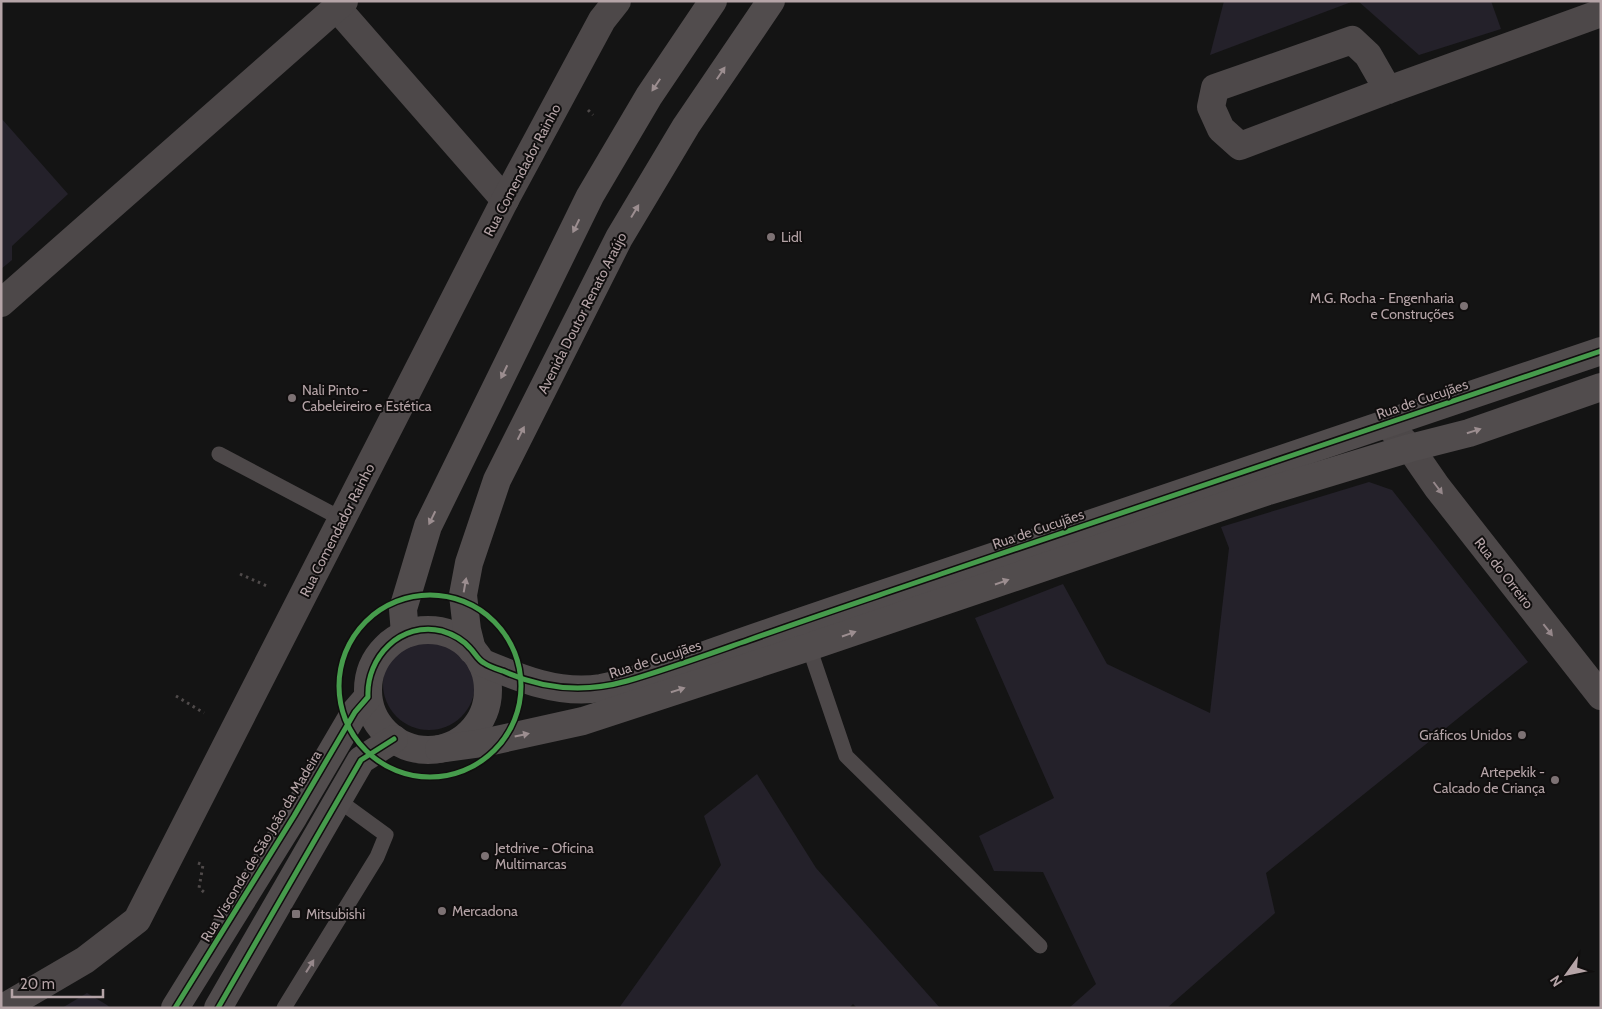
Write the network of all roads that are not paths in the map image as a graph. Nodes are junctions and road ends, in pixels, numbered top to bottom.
1 (617, 1) edge
2 (713, 1) edge
3 (771, 1) edge
4 (340, 4) edge
5 (1601, 13) edge
6 (1388, 90) junction
7 (505, 200) junction
8 (1, 303) edge
9 (1601, 351) edge
10 (1601, 387) edge
11 (1386, 423) junction
12 (1410, 448) junction
13 (219, 454) dead end
14 (342, 519) junction
15 (819, 615) junction
16 (406, 634) junction
17 (809, 647) junction
18 (477, 656) junction
19 (1601, 696) edge
20 (368, 697) junction
21 (394, 739) junction
22 (439, 749) junction
23 (338, 800) junction
24 (1040, 946) dead end
25 (3, 1008) edge
26 (175, 1008) edge
27 (218, 1008) edge
28 (284, 1008) edge

1 - 7 street, Rua Comendador Rainho
2 -> 16 main road
18 -> 3 main road, Avenida Doutor Renato Araújo
4 - 7 street
4 - 8 street
5 - 6 street
6 - 6 street
7 - 14 street, Rua Comendador Rainho
9 - 11 main road, Rua de Cucujães
12 -> 10 main road
11 - 12 street, Rua do Orreiro
11 - 15 main road, Rua de Cucujães
17 -> 12 main road
12 -> 19 street, Rua do Orreiro
13 - 14 lane
14 - 25 street, Rua Comendador Rainho
15 - 17 lane
15 - 18 main road, Rua de Cucujães
16 - 18 main road, Avenida Doutor Renato Araújo
16 - 20 main road, Avenida Doutor Renato Araújo
22 -> 17 main road
17 - 24 lane
18 - 22 main road, Avenida Doutor Renato Araújo
20 - 21 main road, Avenida Doutor Renato Araújo
20 - 26 main road, Rua Visconde de São João da Madeira
21 - 22 main road, Avenida Doutor Renato Araújo
21 - 23 main road
23 - 27 main road
28 -> 23 lane

